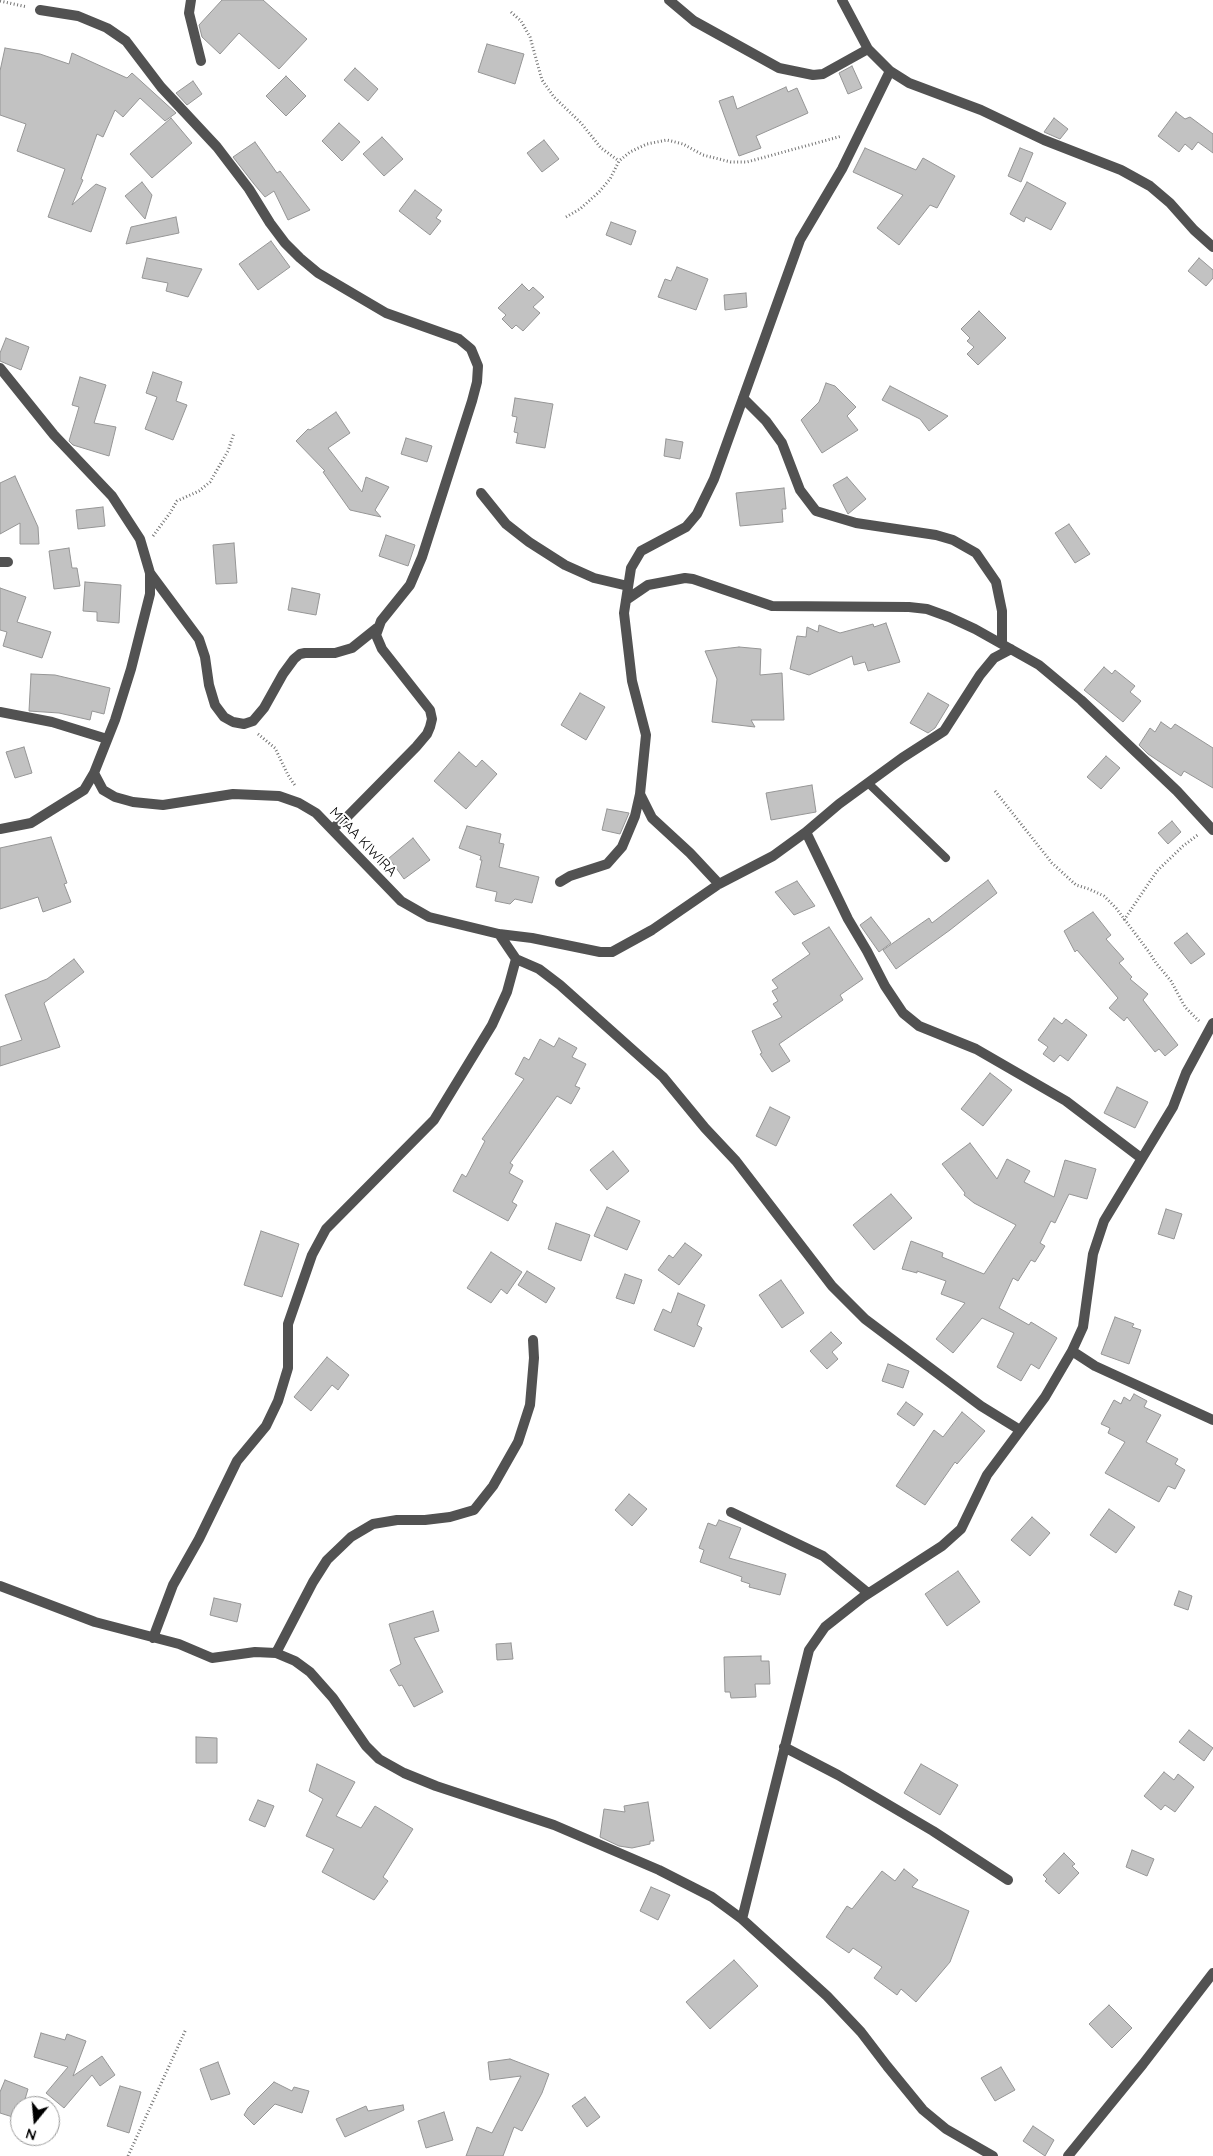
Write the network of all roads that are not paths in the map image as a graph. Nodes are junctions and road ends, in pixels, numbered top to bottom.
1 (191, 0) edge
2 (669, 0) edge
3 (842, 0) edge
4 (40, 10) road end
5 (868, 49) junction
6 (202, 61) dead end
7 (890, 71) junction
8 (1213, 247) edge
9 (0, 368) edge
10 (743, 398) junction
11 (481, 493) dead end
12 (150, 573) junction
13 (628, 586) junction
14 (626, 600) junction
15 (377, 628) junction
16 (1006, 646) junction
17 (0, 712) edge
18 (106, 739) junction
19 (94, 773) junction
20 (868, 783) junction
21 (640, 794) junction
22 (1212, 828) edge
23 (0, 829) edge
24 (332, 829) junction
25 (806, 832) junction
26 (946, 858) dead end
27 (560, 882) dead end
28 (719, 884) junction
29 (498, 934) junction
30 (516, 959) junction
31 (1212, 1025) edge
32 (1141, 1158) junction
33 (532, 1340) dead end
34 (1072, 1351) junction
35 (1213, 1420) edge
36 (1020, 1430) junction
37 (731, 1512) dead end
38 (0, 1586) edge
39 (868, 1593) junction
40 (153, 1638) junction
41 (276, 1653) junction
42 (784, 1747) junction
43 (1008, 1880) dead end
44 (742, 1919) junction
45 (1213, 1973) edge
46 (992, 2156) edge
47 (1068, 2156) edge

1 - 6 street
2 - 5 street
3 - 5 street
4 - 15 street
5 - 7 street
7 - 8 street
7 - 10 street
9 - 12 street
10 - 13 street
10 - 16 street
11 - 13 street
12 - 15 street
12 - 18 street
13 - 14 street
14 - 16 street
14 - 21 street
15 - 24 street
16 - 20 street, MTAA KIWIRA
16 - 22 street
17 - 18 street
18 - 19 street
19 - 23 street
19 - 24 street, MTAA KIWIRA
20 - 25 street, MTAA KIWIRA
20 - 26 lane
21 - 27 street
21 - 28 street
24 - 29 street, MTAA KIWIRA
25 - 28 street, MTAA KIWIRA
25 - 32 street
28 - 29 street, MTAA KIWIRA
29 - 30 street
30 - 36 street
30 - 40 street
31 - 32 street
32 - 34 street
33 - 41 street
34 - 35 street
34 - 36 street
36 - 39 street
37 - 39 street
38 - 40 street
39 - 42 street
40 - 41 street
41 - 44 street
42 - 43 street
42 - 44 street
44 - 46 street
45 - 47 street

